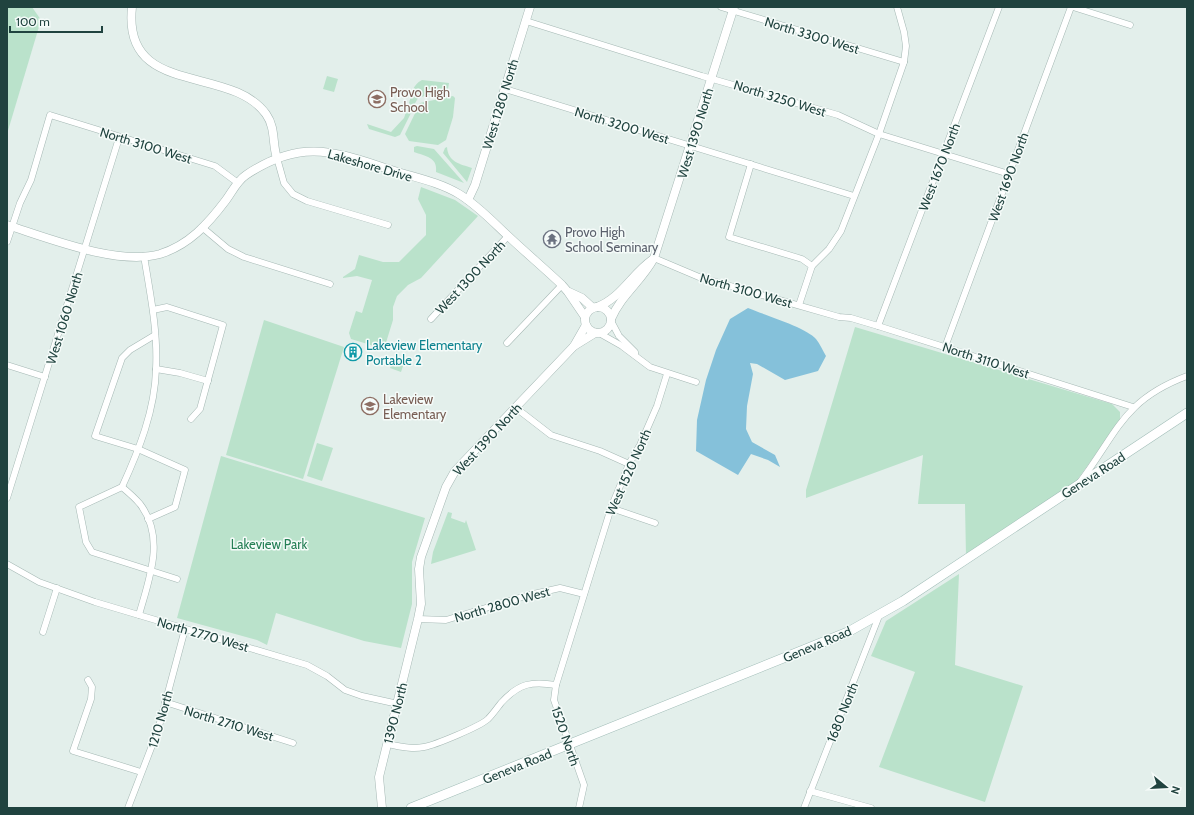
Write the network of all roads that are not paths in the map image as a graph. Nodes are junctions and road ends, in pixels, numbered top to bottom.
1 (132, 7) edge
2 (530, 7) edge
3 (721, 7) edge
4 (897, 7) edge
5 (999, 7) edge
6 (1072, 7) edge
7 (734, 9) edge
8 (526, 21) junction
9 (1130, 25) dead end
10 (904, 62) junction
11 (712, 78) junction
12 (505, 89) junction
13 (879, 134) junction
14 (120, 138) junction
15 (690, 146) junction
16 (944, 154) junction
17 (277, 158) junction
18 (751, 164) junction
19 (1009, 174) junction
20 (238, 183) junction
21 (854, 196) junction
22 (468, 200) junction
23 (388, 225) dead end
24 (9, 226) edge
25 (203, 228) junction
26 (508, 236) junction
27 (7, 242) edge
28 (86, 249) junction
29 (144, 256) junction
30 (654, 258) junction
31 (812, 266) junction
32 (330, 284) dead end
33 (562, 285) junction
34 (568, 292) junction
35 (798, 306) junction
36 (595, 307) junction
37 (153, 310) junction
38 (839, 317) joint
39 (431, 318) dead end
40 (611, 320) junction
41 (585, 321) junction
42 (878, 326) junction
43 (597, 333) junction
44 (155, 335) junction
45 (506, 343) dead end
46 (574, 346) junction
47 (945, 347) junction
48 (635, 355) junction
49 (7, 365) edge
50 (156, 369) junction
51 (667, 374) junction
52 (1187, 376) edge
53 (45, 377) junction
54 (208, 381) junction
55 (696, 382) dead end
56 (1133, 407) junction
57 (516, 408) junction
58 (1187, 413) edge
59 (190, 419) dead end
60 (138, 449) junction
61 (629, 464) junction
62 (1078, 485) junction
63 (122, 487) junction
64 (7, 498) edge
65 (611, 508) junction
66 (148, 519) junction
67 (655, 523) dead end
68 (7, 564) edge
69 (151, 571) junction
70 (177, 579) dead end
71 (57, 588) junction
72 (584, 594) junction
73 (139, 615) junction
74 (879, 616) junction
75 (418, 619) junction
76 (185, 629) junction
77 (43, 632) dead end
78 (88, 680) dead end
79 (556, 684) junction
80 (165, 702) junction
81 (398, 704) junction
82 (293, 743) dead end
83 (387, 744) junction
84 (569, 745) junction
85 (141, 772) junction
86 (810, 791) junction
87 (128, 808) edge
88 (382, 808) edge
89 (411, 808) edge
90 (579, 808) edge
91 (804, 808) edge
92 (871, 808) edge

1 - 17 street
2 - 8 street, West 1280 North
3 - 7 street, North 3300 West
4 - 10 street
5 - 16 street, West 1670 North
6 - 9 street
6 - 19 street, West 1690 North
7 - 10 street, North 3300 West
7 - 11 street, West 1390 North
8 - 11 street, North 3250 West
8 - 12 street, West 1280 North
10 - 13 street
11 - 13 street, North 3250 West
11 - 15 street, West 1390 North
12 - 15 street, North 3200 West
12 - 22 street, West 1280 North
13 - 16 street, North 3250 West
13 - 21 street
14 - 20 street, North 3100 West
14 - 24 street, North 3100 West
14 - 28 street, West 1060 North
15 - 18 street, North 3200 West
15 - 30 street, West 1390 North
16 - 19 street, North 3250 West
16 - 42 street, West 1670 North
17 - 20 street, Lakeshore Drive
17 - 22 street, Lakeshore Drive
17 - 23 street
18 - 21 street, North 3200 West
18 - 31 street
19 - 47 street, West 1690 North
20 - 25 street, Lakeshore Drive
21 - 31 street
22 - 26 street, Lakeshore Drive
24 - 27 street
24 - 28 street, Lakeshore Drive
25 - 29 street, Lakeshore Drive
25 - 32 street
26 - 33 street, Lakeshore Drive
26 - 39 street, West 1300 North
28 - 29 street, Lakeshore Drive
28 - 53 street, West 1060 North
29 - 37 street
30 - 35 street, North 3100 West
30 - 36 street
30 - 40 street, West 1390 North
31 - 35 street
33 - 34 street, Lakeshore Drive
33 - 45 street
34 - 36 street, Lakeshore Drive
34 - 41 street, Lakeshore Drive
35 - 38 street, North 3100 West
36 - 40 street
36 - 41 street
37 - 44 street
37 - 54 street
38 - 42 street, North 3110 West
40 - 43 street
40 - 48 street
41 - 43 street
41 - 46 street, West 1390 North
42 - 47 street, North 3110 West
43 - 46 street, West 1390 North
43 - 48 street
44 - 50 street
44 - 60 street
46 - 57 street, West 1390 North
47 - 56 street, North 3110 West
48 - 51 street
49 - 53 street
50 - 54 street
50 - 60 street
51 - 55 street
51 - 61 street, West 1520 North
52 - 56 street
53 - 64 street, West 1060 North
54 - 59 street
56 - 62 street
57 - 61 street
57 - 75 street, West 1390 North
58 - 62 main road, Geneva Road
60 - 63 street
60 - 66 street
61 - 65 street, West 1520 North
62 - 74 main road, Geneva Road
63 - 66 street
63 - 69 street
65 - 67 street
65 - 72 street, West 1520 North
66 - 69 street
68 - 71 street, North 2770 West
69 - 70 street
69 - 73 street
71 - 73 street, North 2770 West
71 - 77 street
72 - 75 street, North 2800 West
72 - 79 street, 1520 North
73 - 76 street, North 2770 West
74 - 84 main road, Geneva Road
74 - 86 street, 1680 North
75 - 81 street, 1390 North
76 - 80 street, 1210 North
76 - 81 street, North 2770 West
78 - 85 street
79 - 83 street
79 - 84 street, 1520 North
80 - 82 street, North 2710 West
80 - 85 street, 1210 North
81 - 83 street, 1390 North
83 - 88 street, 1390 North
84 - 89 main road, Geneva Road
84 - 90 street, 1520 North
85 - 87 street, 1210 North
86 - 91 street, 1680 North
86 - 92 street

